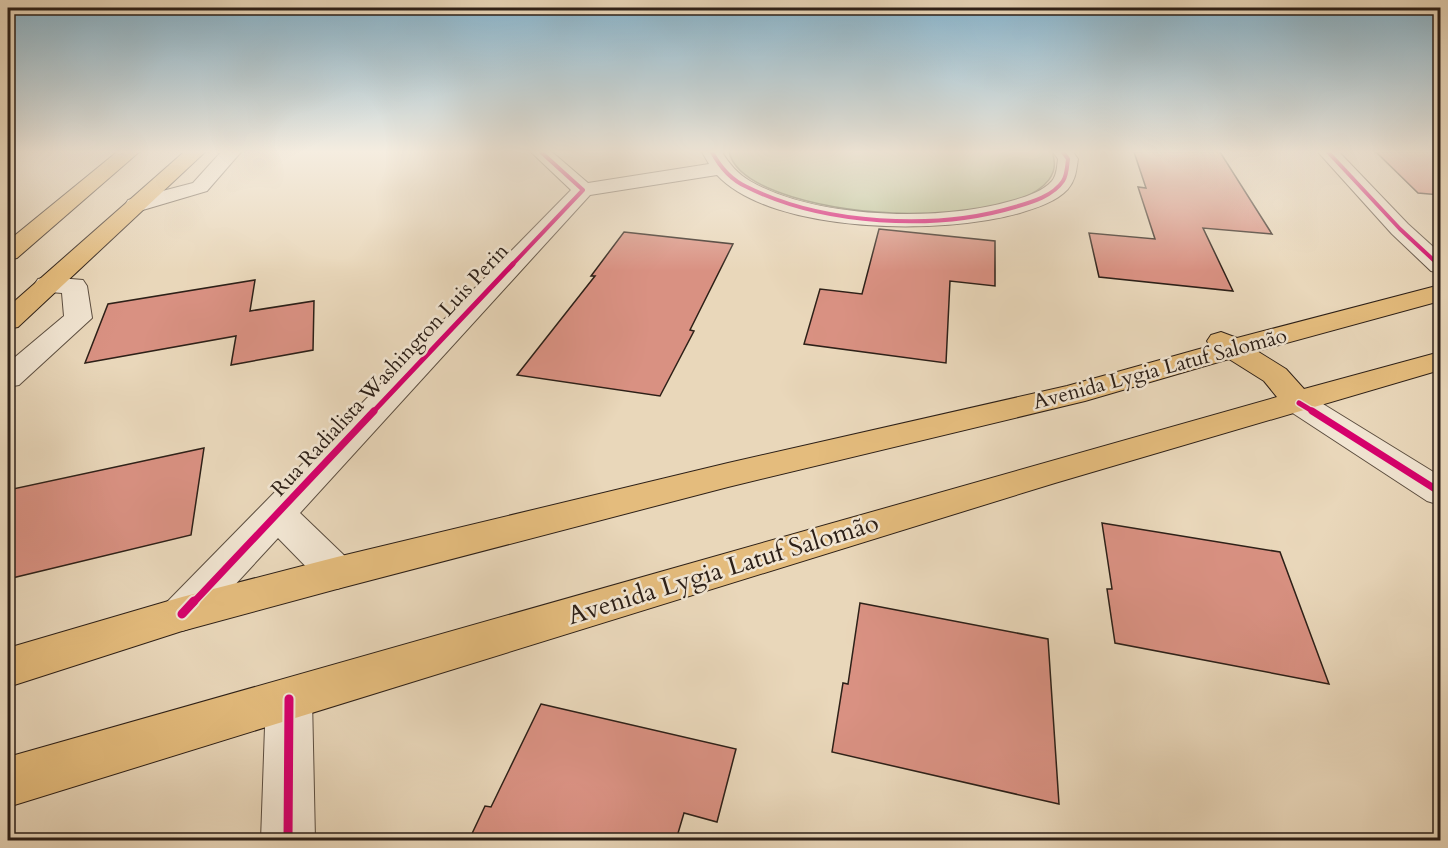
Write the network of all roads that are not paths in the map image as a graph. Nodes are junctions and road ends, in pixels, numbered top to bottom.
1 (82, 192) edge
2 (151, 192) edge
3 (184, 192) edge
4 (582, 192) edge
5 (758, 192) edge
6 (1051, 192) edge
7 (1365, 192) edge
8 (136, 205) junction
9 (1400, 229) junction
10 (1440, 250) edge
11 (8, 254) edge
12 (1440, 266) edge
13 (47, 285) junction
14 (1433, 295) edge
15 (8, 321) edge
16 (1233, 348) junction
17 (1440, 361) edge
18 (8, 378) edge
19 (1299, 403) junction
20 (1440, 492) edge
21 (276, 514) junction
22 (337, 573) junction
23 (182, 614) junction
24 (8, 668) edge
25 (289, 699) junction
26 (8, 782) edge
27 (288, 840) edge

1 - 11 main road
2 - 8 main road
3 - 8 street
4 - 21 street, Rua Radialista Washington Luis Perin
5 - 6 street
7 - 9 street
8 - 13 main road
9 - 10 street
9 - 12 street
13 - 15 main road
13 - 18 street
14 - 16 main road, Avenida Lygia Latuf Salomão
16 - 19 main road
16 - 22 main road, Avenida Lygia Latuf Salomão
17 - 19 main road, Avenida Lygia Latuf Salomão
19 - 20 street
19 - 25 main road, Avenida Lygia Latuf Salomão
21 - 22 street, Rua Radialista Washington Luis Perin
21 - 23 street, Rua Radialista Washington Luis Perin
22 - 23 main road, Avenida Lygia Latuf Salomão
23 - 24 main road, Avenida Lygia Latuf Salomão
25 - 26 main road, Avenida Lygia Latuf Salomão
25 - 27 street

